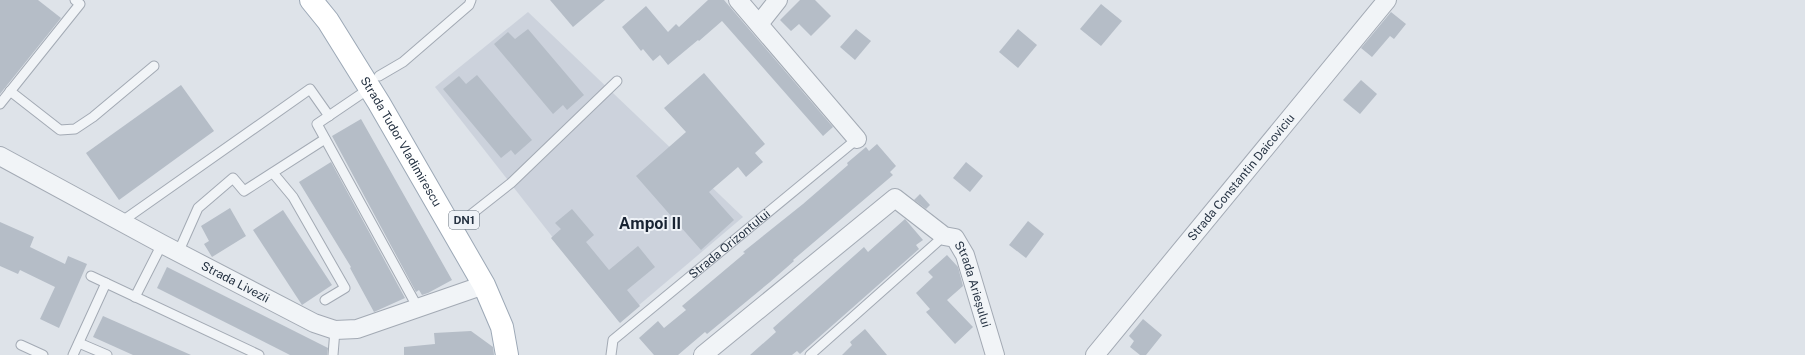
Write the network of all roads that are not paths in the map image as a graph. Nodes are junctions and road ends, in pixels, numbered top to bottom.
1 (75, 0) edge
2 (311, 0) edge
3 (329, 0) edge
4 (471, 0) edge
5 (738, 0) edge
6 (778, 0) edge
7 (1387, 0) edge
8 (759, 24) junction
9 (154, 66) dead end
10 (617, 81) dead end
11 (375, 82) junction
12 (10, 91) junction
13 (0, 104) edge
14 (330, 116) junction
15 (857, 139) joint
16 (326, 140) junction
17 (0, 156) edge
18 (272, 173) junction
19 (464, 220) junction
20 (121, 222) junction
21 (944, 236) junction
22 (162, 244) junction
23 (178, 253) junction
24 (91, 276) dead end
25 (106, 283) junction
26 (484, 285) junction
27 (135, 297) junction
28 (325, 300) dead end
29 (418, 308) junction
30 (335, 330) junction
31 (79, 343) junction
32 (21, 345) dead end
33 (714, 352) edge
34 (43, 355) edge
35 (73, 355) edge
36 (107, 355) edge
37 (259, 355) edge
38 (333, 355) edge
39 (507, 355) edge
40 (521, 355) edge
41 (611, 355) edge
42 (810, 355) edge
43 (995, 355) edge
44 (1095, 355) edge

1 - 12 lane
2 - 11 main road, Strada Tudor Vladimirescu / DN1
3 - 11 main road, Strada Tudor Vladimirescu / DN1
4 - 11 lane
5 - 8 street
6 - 8 street
7 - 44 street, Strada Constantin Daicoviciu
8 - 15 street
9 - 12 lane
10 - 19 lane
11 - 14 lane
11 - 19 main road, Strada Tudor Vladimirescu / DN1
11 - 26 main road, Strada Tudor Vladimirescu / DN1
12 - 13 lane
14 - 16 lane
14 - 20 lane
15 - 41 lane, Strada Orizontului
16 - 18 lane
16 - 29 lane
17 - 20 street, Strada Livezii
18 - 23 lane
18 - 28 lane
19 - 40 main road, Strada Tudor Vladimirescu / DN1
20 - 22 street, Strada Livezii
21 - 33 street, Strada Arieșului
21 - 42 lane
21 - 43 street, Strada Arieșului
22 - 23 street, Strada Livezii
22 - 27 lane
23 - 30 street, Strada Livezii
24 - 25 lane
25 - 27 lane
25 - 31 lane
26 - 29 street, Strada Livezii
26 - 39 main road, Strada Tudor Vladimirescu / DN1
27 - 37 lane
29 - 30 street, Strada Livezii
30 - 38 lane
31 - 35 lane
31 - 36 lane
32 - 34 lane

